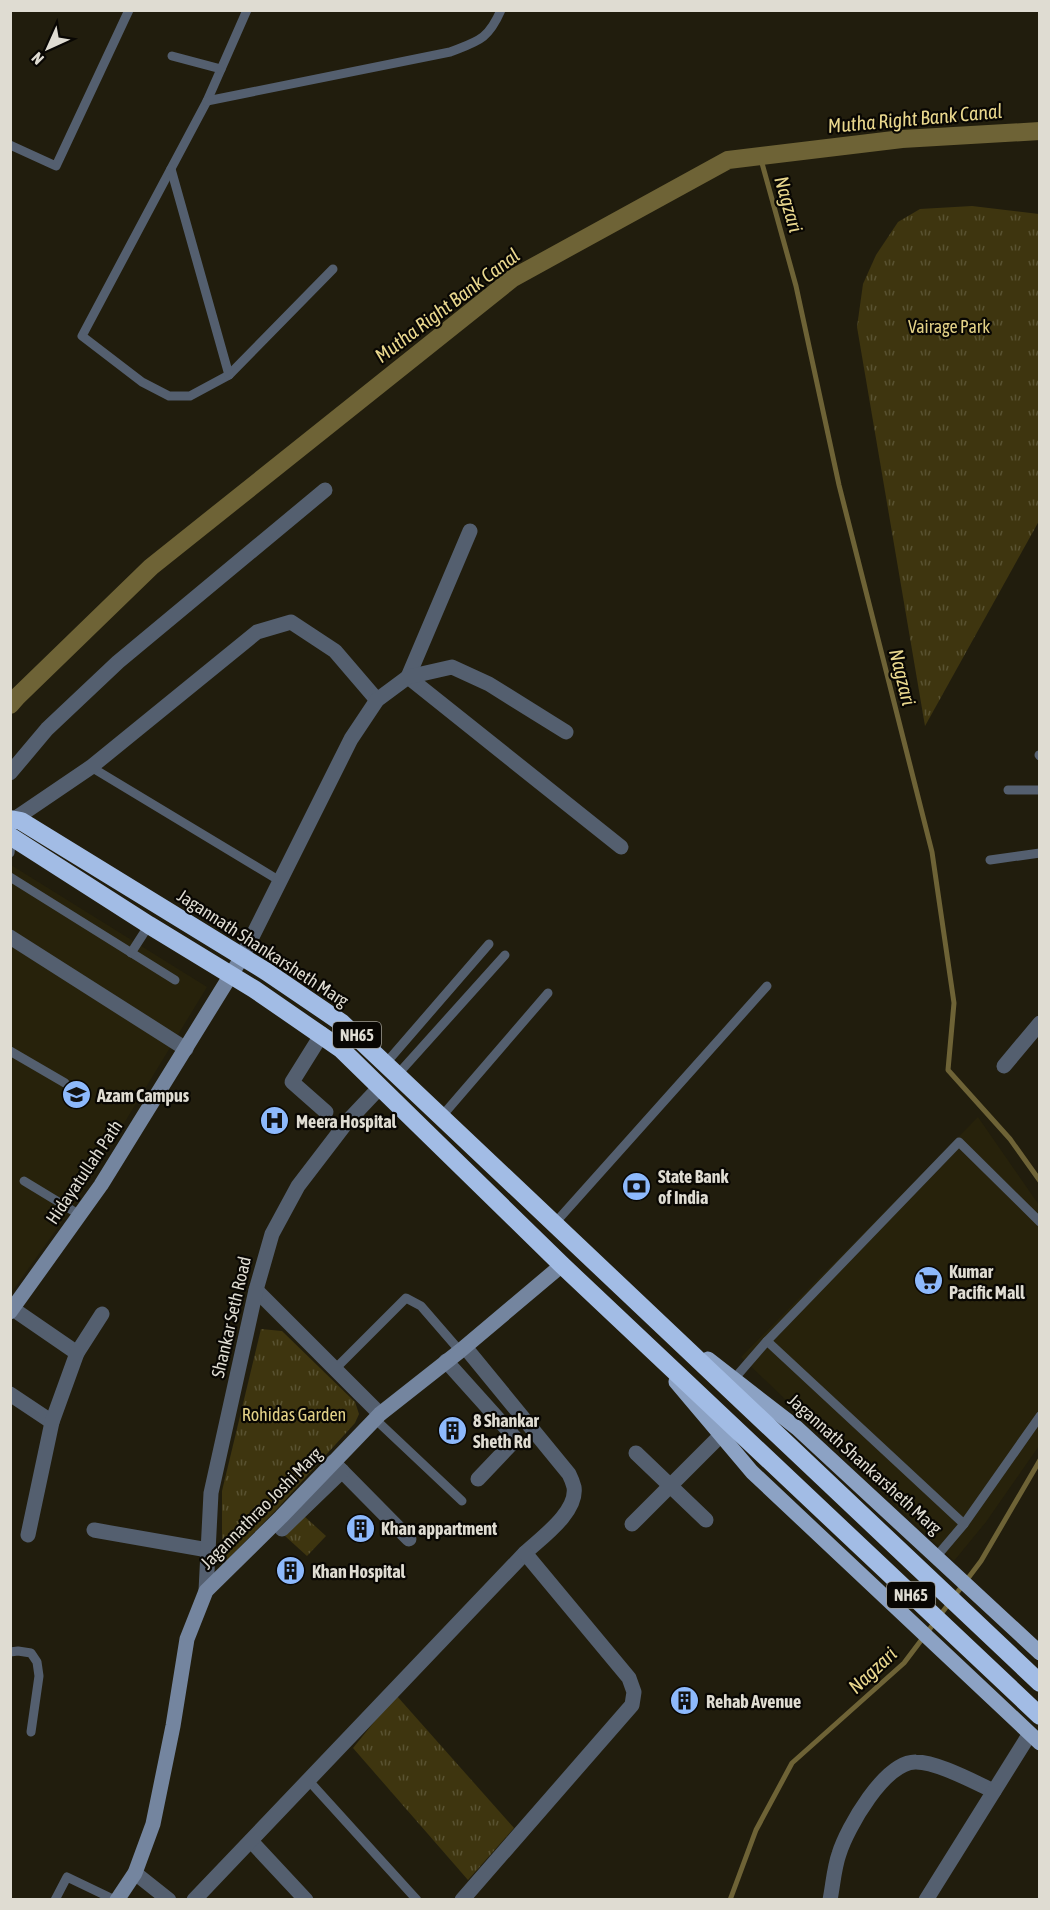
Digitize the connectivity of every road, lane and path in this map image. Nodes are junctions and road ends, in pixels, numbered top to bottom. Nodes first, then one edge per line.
1 (129, 10) edge
2 (247, 10) edge
3 (501, 10) edge
4 (172, 56) dead end
5 (221, 69) junction
6 (207, 100) junction
7 (10, 145) edge
8 (171, 169) junction
9 (333, 269) dead end
10 (229, 375) junction
11 (325, 489) dead end
12 (470, 531) dead end
13 (408, 677) junction
14 (377, 700) junction
15 (566, 732) dead end
16 (91, 767) junction
17 (10, 773) edge
18 (1008, 790) dead end
19 (1040, 790) edge
20 (11, 833) edge
21 (621, 847) dead end
22 (1040, 853) edge
23 (990, 860) dead end
24 (10, 877) edge
25 (280, 881) junction
26 (149, 925) junction
27 (10, 937) edge
28 (489, 944) dead end
29 (131, 953) junction
30 (505, 955) dead end
31 (242, 957) junction
32 (231, 975) junction
33 (176, 980) dead end
34 (766, 986) dead end
35 (548, 993) dead end
36 (342, 1023) junction
37 (1040, 1023) edge
38 (325, 1037) junction
39 (186, 1048) junction
40 (10, 1051) edge
41 (1004, 1066) dead end
42 (392, 1068) junction
43 (65, 1083) dead end
44 (380, 1087) junction
45 (326, 1112) dead end
46 (442, 1116) junction
47 (24, 1181) dead end
48 (80, 1215) junction
49 (1040, 1222) edge
50 (555, 1223) junction
51 (562, 1265) junction
52 (256, 1290) junction
53 (12, 1311) edge
54 (102, 1314) dead end
55 (653, 1317) junction
56 (636, 1335) junction
57 (766, 1341) junction
58 (463, 1349) junction
59 (77, 1353) junction
60 (446, 1361) junction
61 (335, 1369) junction
62 (734, 1379) junction
63 (10, 1394) edge
64 (377, 1416) junction
65 (1040, 1416) edge
66 (52, 1422) junction
67 (721, 1435) junction
68 (636, 1453) dead end
69 (338, 1466) junction
70 (478, 1479) dead end
71 (670, 1485) junction
72 (462, 1501) dead end
73 (706, 1520) dead end
74 (632, 1524) dead end
75 (964, 1524) junction
76 (282, 1529) dead end
77 (94, 1530) dead end
78 (28, 1535) dead end
79 (409, 1539) dead end
80 (208, 1550) junction
81 (525, 1553) junction
82 (936, 1557) junction
83 (206, 1591) junction
84 (10, 1652) edge
85 (1040, 1653) edge
86 (1040, 1683) edge
87 (1040, 1716) edge
88 (31, 1732) dead end
89 (1034, 1739) edge
90 (309, 1781) junction
91 (994, 1791) junction
92 (251, 1841) junction
93 (135, 1873) junction
94 (55, 1899) edge
95 (116, 1899) edge
96 (169, 1899) edge
97 (194, 1899) edge
98 (306, 1899) edge
99 (417, 1899) edge
100 (462, 1899) edge
101 (830, 1899) edge
102 (926, 1899) edge

1 - 7 lane
2 - 5 lane
3 - 6 lane
4 - 5 lane
5 - 6 lane
6 - 8 lane
8 - 10 lane
8 - 10 lane
9 - 10 lane
11 - 17 street
12 - 13 street
13 - 14 street
13 - 15 street
13 - 21 street
14 - 16 street
14 - 25 street
16 - 20 street
16 - 25 lane
18 - 19 lane
20 - 26 highway, NH65
20 - 31 highway, Jagannath Shankarsheth Marg / NH65
22 - 23 lane
24 - 29 lane
25 - 31 street
26 - 29 lane
26 - 32 highway, NH65
27 - 39 street
28 - 42 lane
29 - 33 lane
30 - 42 lane
31 - 32 street, Hidayatullah Path
31 - 36 highway, Jagannath Shankarsheth Marg / NH65
32 - 38 highway, NH65
32 - 39 street, Hidayatullah Path
34 - 50 lane
35 - 46 lane
36 - 38 highway
36 - 42 highway, Jagannath Shankarsheth Marg / NH65
37 - 41 street
38 - 44 highway, NH65
38 - 45 street
39 - 48 street, Hidayatullah Path
40 - 43 lane
42 - 46 highway, Jagannath Shankarsheth Marg / NH65
44 - 51 highway, NH65
44 - 52 street, Shankar Seth Road
46 - 50 highway, Jagannath Shankarsheth Marg / NH65
47 - 48 lane
48 - 53 street, Hidayatullah Path
49 - 57 lane
50 - 55 highway, Jagannath Shankarsheth Marg / NH65
51 - 56 highway, NH65
51 - 58 street, Jagannathrao Joshi Marg
52 - 61 street
52 - 80 street, Shankar Seth Road
53 - 59 street
54 - 59 street
55 - 62 main road, Jagannath Shankarsheth Marg
55 - 86 highway, Jagannath Shankarsheth Marg / NH65
56 - 67 main road
56 - 87 highway, NH65
57 - 62 lane
57 - 75 lane
58 - 60 street, Jagannathrao Joshi Marg
58 - 61 lane
58 - 81 street
59 - 66 street
60 - 64 street, Jagannathrao Joshi Marg
60 - 70 street
61 - 64 street
62 - 82 main road, Jagannath Shankarsheth Marg
63 - 66 street
64 - 69 street, Jagannathrao Joshi Marg
64 - 72 lane
65 - 75 lane
66 - 78 street
67 - 71 street
67 - 89 main road
68 - 71 street
69 - 76 street
69 - 79 street
69 - 83 street, Jagannathrao Joshi Marg
71 - 73 street
71 - 74 street
75 - 82 lane
77 - 80 street
80 - 83 street, Shankar Seth Road
81 - 90 street
81 - 100 street
82 - 85 main road, Jagannath Shankarsheth Marg
83 - 93 street, Jagannathrao Joshi Marg
84 - 88 lane
89 - 91 street
90 - 92 street
90 - 99 lane
91 - 101 street
91 - 102 street
92 - 97 street
92 - 98 street
93 - 95 street, Jagannathrao Joshi Marg
93 - 96 street
94 - 95 lane

